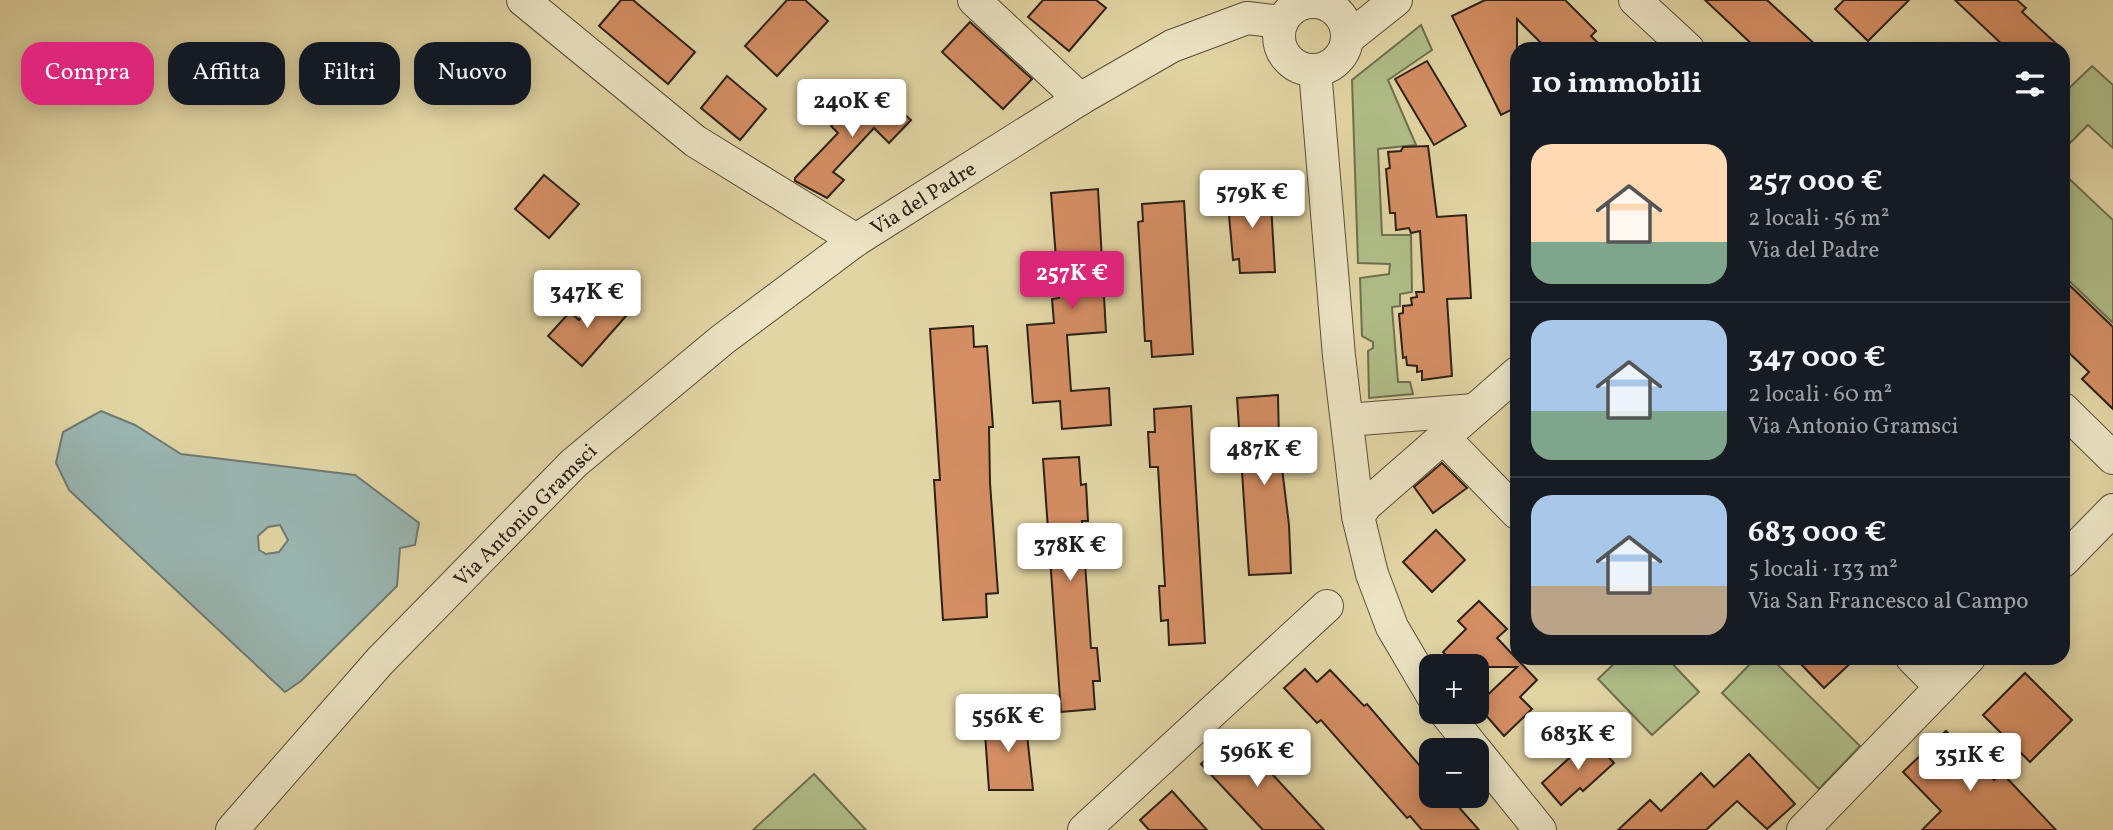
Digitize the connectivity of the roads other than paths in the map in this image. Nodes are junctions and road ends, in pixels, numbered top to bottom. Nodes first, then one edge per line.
1 (523, 0) edge
2 (974, 0) edge
3 (1635, 0) edge
4 (1388, 5) edge
5 (1296, 6) edge
6 (1345, 29) junction
7 (1680, 42) edge
8 (1315, 70) junction
9 (1080, 99) junction
10 (856, 240) junction
11 (1510, 379) edge
12 (1474, 410) junction
13 (2070, 416) edge
14 (1347, 420) junction
15 (1443, 438) junction
16 (2113, 458) edge
17 (1510, 506) edge
18 (2113, 510) edge
19 (1358, 516) junction
20 (2070, 554) edge
21 (1327, 606) dead end
22 (1919, 665) edge
23 (1962, 665) edge
24 (1419, 673) edge
25 (1941, 687) junction
26 (1454, 724) edge
27 (1465, 738) edge
28 (1489, 768) edge
29 (1096, 826) edge
30 (232, 830) edge
31 (1540, 830) edge
32 (1803, 830) edge

1 - 10 street, Via del Padre
2 - 9 street
3 - 7 street
4 - 6 street
5 - 6 street
5 - 8 street
5 - 9 street, Via del Padre
6 - 8 street
8 - 14 street
9 - 10 street, Via del Padre
10 - 30 street, Via Antonio Gramsci
11 - 12 street
12 - 14 street
12 - 15 street
13 - 16 street
14 - 19 street
15 - 17 street
15 - 19 street
18 - 20 street
19 - 24 street
21 - 29 street
22 - 25 street
23 - 25 street
25 - 32 street
26 - 27 street
28 - 31 street

